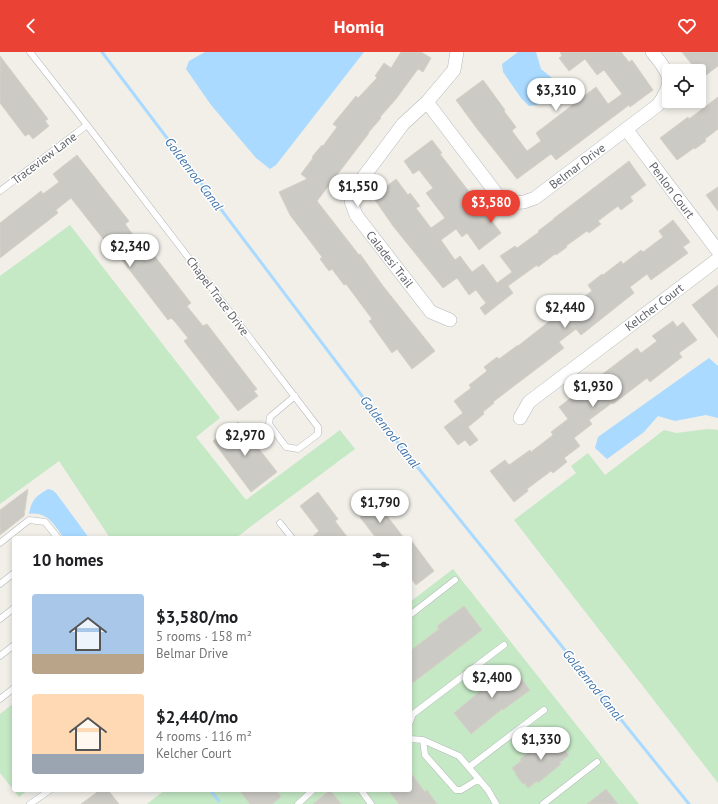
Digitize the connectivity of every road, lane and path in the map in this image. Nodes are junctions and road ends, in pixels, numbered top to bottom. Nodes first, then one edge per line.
1 (30, 52) edge
2 (457, 52) edge
3 (652, 52) edge
4 (426, 102) junction
5 (87, 125) junction
6 (626, 129) junction
7 (0, 190) edge
8 (718, 251) edge
9 (718, 259) edge
10 (450, 320) dead end
11 (295, 396) junction
12 (520, 418) dead end
13 (280, 523) dead end
14 (56, 536) edge
15 (290, 536) edge
16 (0, 543) edge
17 (12, 575) edge
18 (455, 580) dead end
19 (0, 584) edge
20 (12, 610) edge
21 (412, 613) edge
22 (0, 619) edge
23 (504, 645) dead end
24 (12, 647) edge
25 (0, 656) edge
26 (12, 690) edge
27 (0, 699) edge
28 (544, 710) dead end
29 (412, 717) edge
30 (412, 739) edge
31 (423, 740) junction
32 (597, 762) dead end
33 (469, 767) junction
34 (479, 779) junction
35 (47, 792) edge
36 (311, 792) edge
37 (363, 792) edge
38 (30, 804) edge
39 (298, 804) edge
40 (372, 804) edge
41 (496, 804) edge
42 (543, 804) edge

1 - 5 lane, Chapel Trace Drive
2 - 4 street, Caladesi Trail
3 - 6 street, Belmar Drive
4 - 6 street, Belmar Drive
4 - 10 street, Caladesi Trail
5 - 7 lane, Traceview Lane
5 - 11 lane, Chapel Trace Drive
6 - 8 street, Penlon Court
9 - 12 street, Kelcher Court
11 - 11 lane, Chapel Trace Drive
13 - 15 lane
14 - 16 lane
17 - 19 lane
18 - 21 lane
20 - 22 lane
23 - 29 lane
24 - 25 lane
26 - 27 lane
28 - 33 lane
30 - 31 lane
31 - 33 lane
31 - 34 lane
32 - 42 lane
33 - 34 lane
34 - 41 lane
35 - 38 lane
36 - 39 lane
37 - 40 lane

